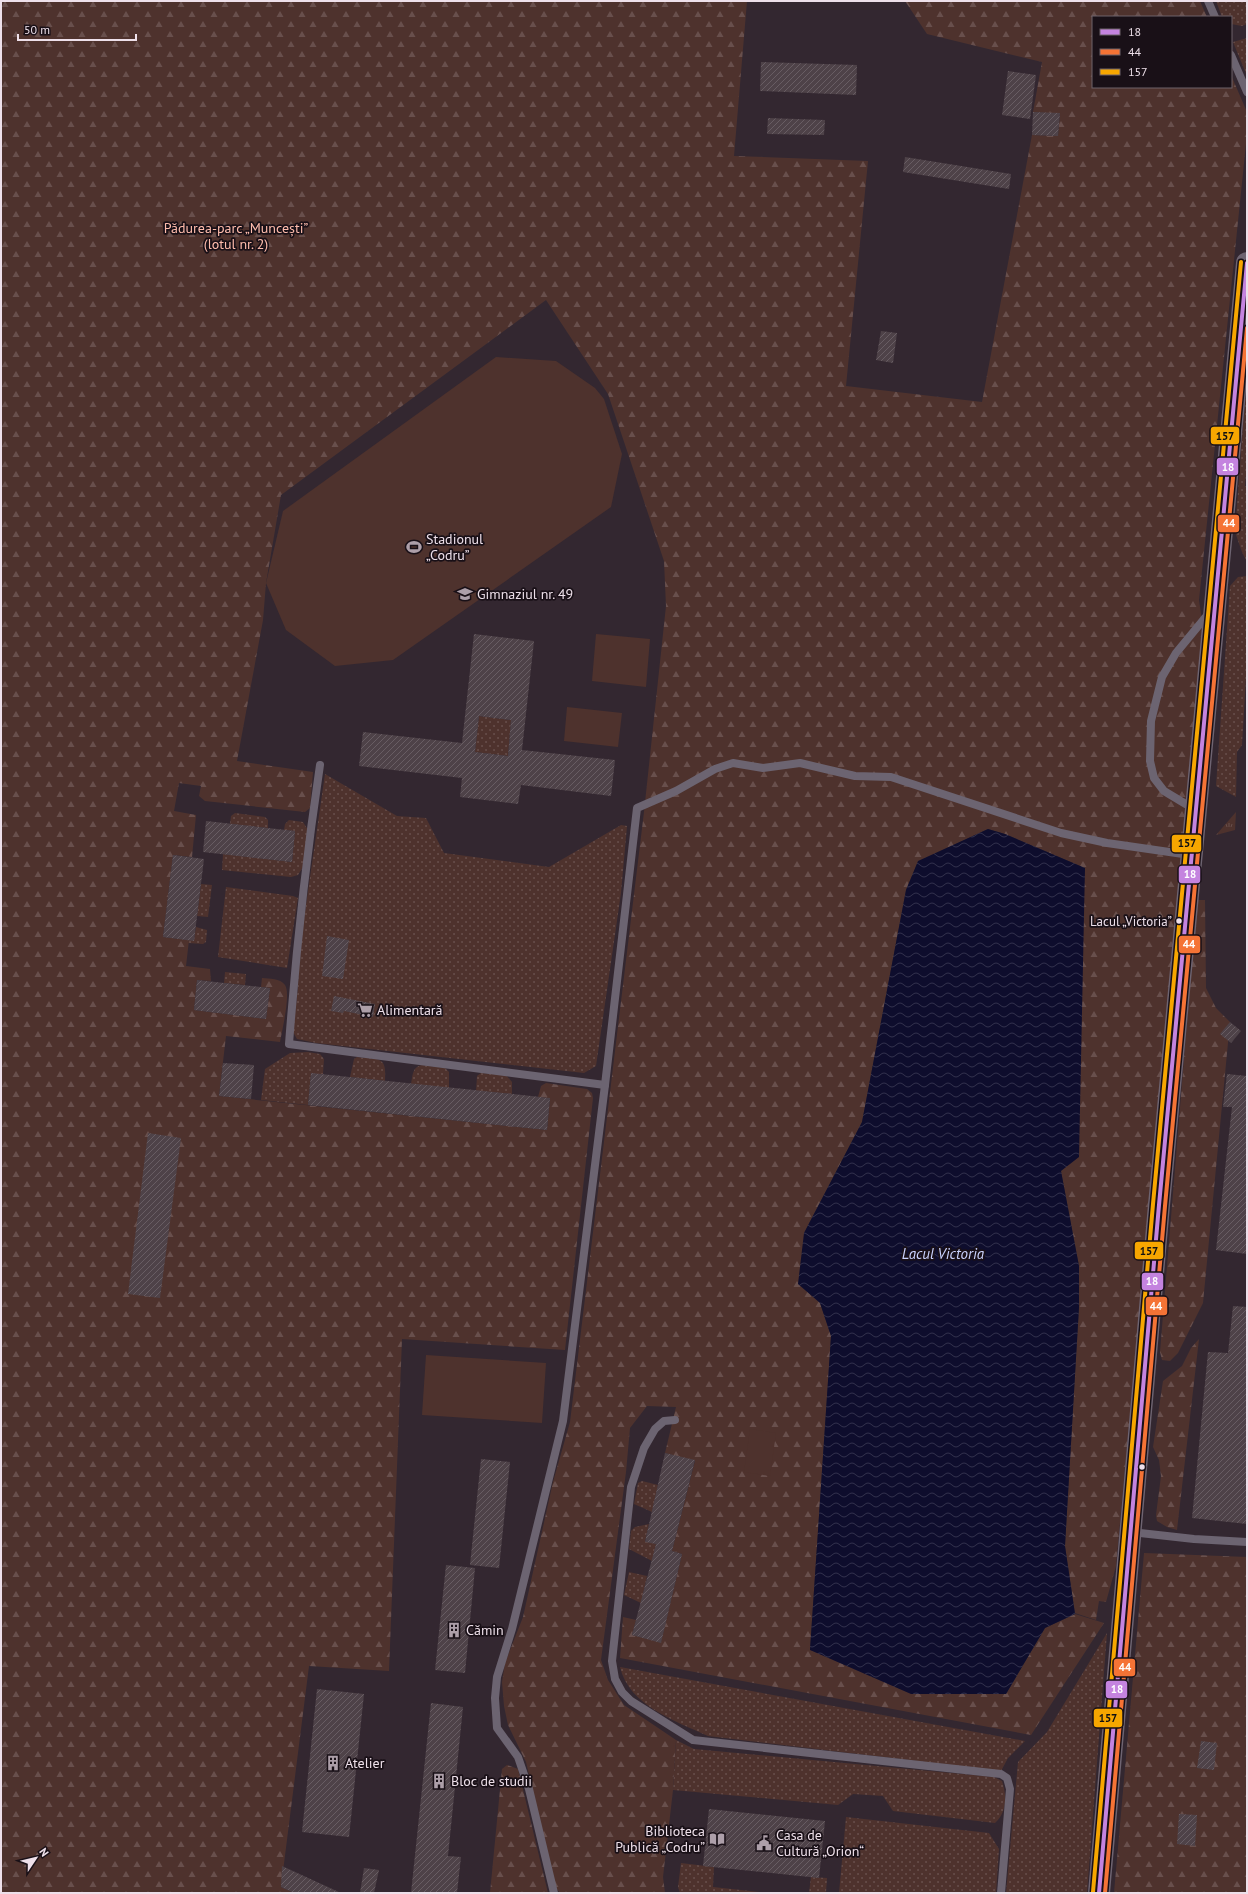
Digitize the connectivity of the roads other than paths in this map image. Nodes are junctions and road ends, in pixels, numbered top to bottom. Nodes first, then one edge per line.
1 (1208, 1) edge
2 (1215, 16) edge
3 (1232, 57) edge
4 (1247, 92) edge
5 (1247, 263) edge
6 (1215, 606) junction
7 (320, 765) dead end
8 (1196, 810) junction
9 (1192, 856) junction
10 (605, 1086) junction
11 (675, 1420) dead end
12 (1130, 1532) junction
13 (1247, 1542) edge
14 (554, 1893) edge
15 (1001, 1893) edge
16 (1099, 1893) edge

1 - 2 lane
3 - 4 lane
5 - 6 main road
6 - 8 main road
6 - 8 lane
7 - 10 lane
8 - 9 main road
9 - 10 lane
9 - 12 main road
10 - 14 lane
11 - 15 lane
12 - 13 lane
12 - 16 main road

